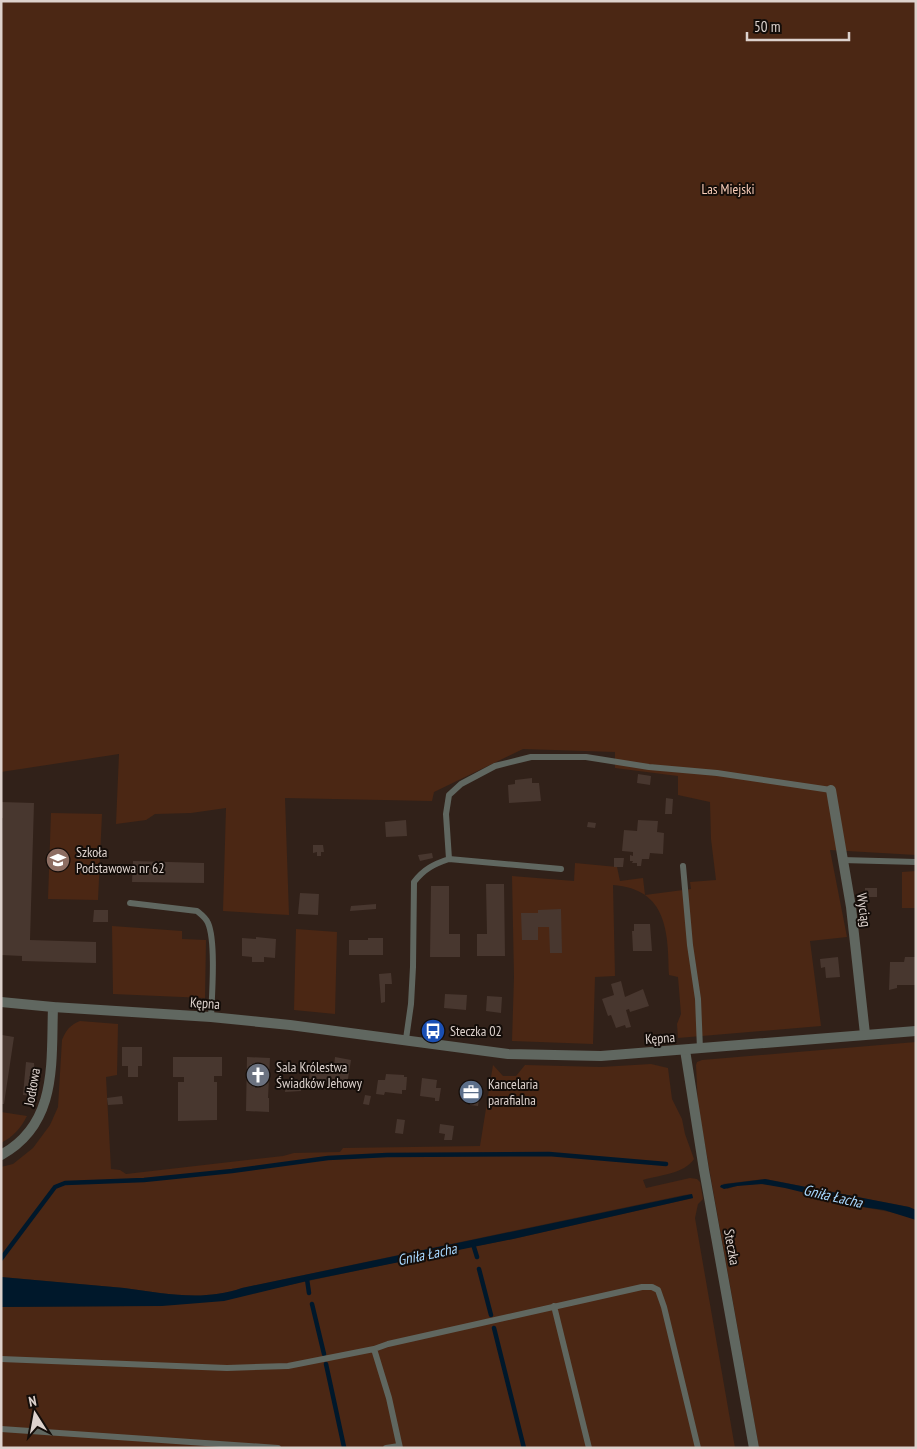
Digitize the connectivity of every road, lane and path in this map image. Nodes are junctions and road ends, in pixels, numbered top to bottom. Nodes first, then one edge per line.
1 (831, 790) joint
2 (449, 859) junction
3 (842, 860) junction
4 (916, 862) edge
5 (683, 866) dead end
6 (561, 869) dead end
7 (130, 903) dead end
8 (1, 1002) edge
9 (53, 1007) junction
10 (211, 1017) junction
11 (916, 1031) edge
12 (865, 1034) junction
13 (406, 1040) junction
14 (700, 1049) junction
15 (685, 1050) junction
16 (1, 1155) edge
17 (554, 1306) junction
18 (374, 1349) junction
19 (1, 1359) edge
20 (1, 1429) edge
21 (399, 1447) edge
22 (278, 1448) edge
23 (386, 1448) edge
24 (589, 1448) edge
25 (698, 1448) edge
26 (754, 1448) edge

1 - 2 lane
1 - 3 street, Wyciąg
2 - 6 lane
2 - 13 lane
3 - 4 lane
3 - 12 street, Wyciąg
5 - 14 lane
7 - 10 lane
8 - 9 street, Kępna
9 - 10 street, Kępna
9 - 16 street, Jodłowa
10 - 13 street, Kępna
11 - 12 street, Kępna
12 - 14 street, Kępna
13 - 15 street, Kępna
14 - 15 street, Kępna
15 - 26 street, Steczka
17 - 18 lane
17 - 24 lane
17 - 25 lane
18 - 19 lane
18 - 21 lane
20 - 22 lane
21 - 23 lane

